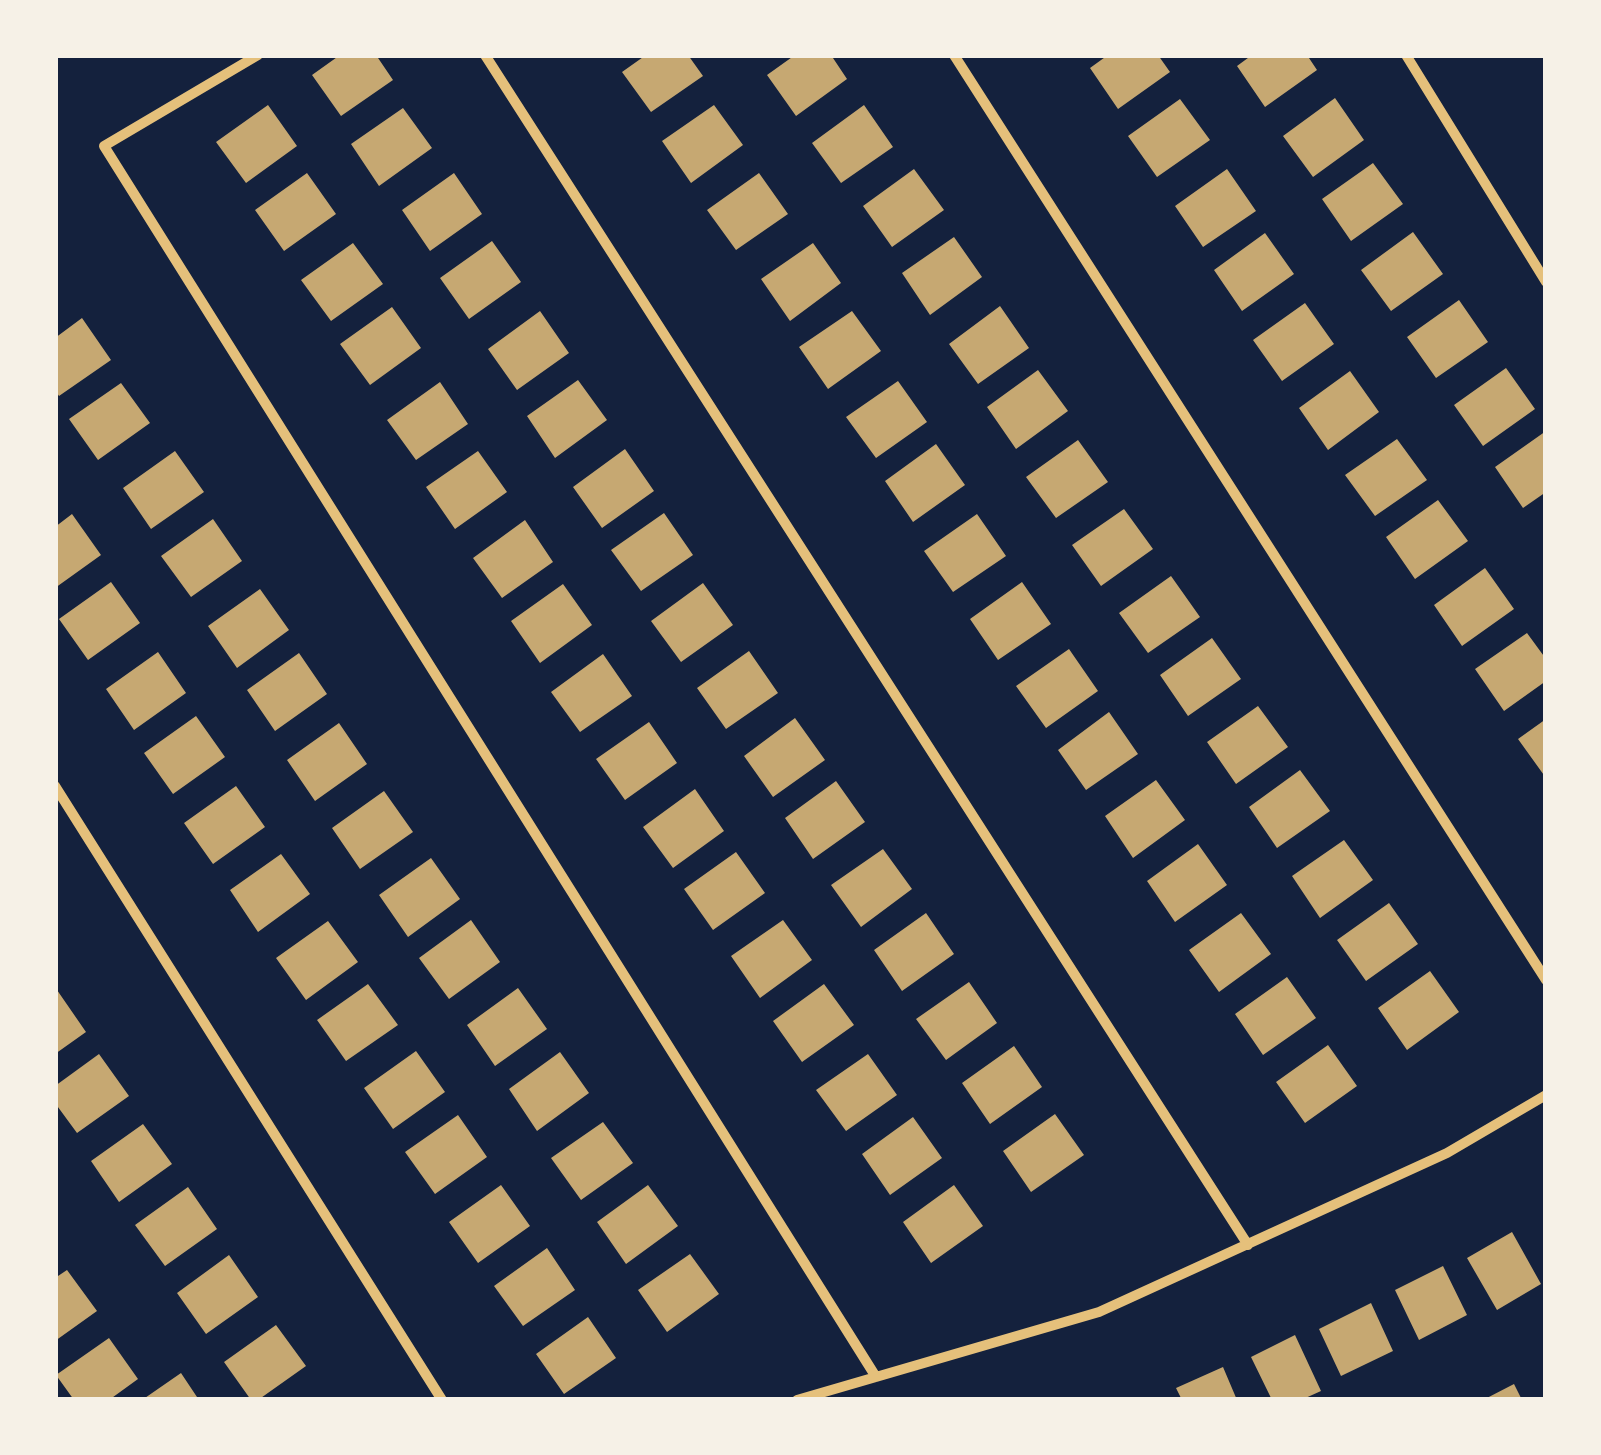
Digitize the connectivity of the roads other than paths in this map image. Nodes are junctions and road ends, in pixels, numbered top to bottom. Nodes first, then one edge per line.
1 (258, 55) edge
2 (484, 55) edge
3 (954, 55) edge
4 (1406, 55) edge
5 (1546, 282) edge
6 (55, 786) edge
7 (1546, 980) edge
8 (1546, 1094) edge
9 (1248, 1245) junction
10 (876, 1377) junction
11 (442, 1400) edge
12 (797, 1400) edge

1 - 10 street
2 - 9 street
3 - 7 street
4 - 5 street
6 - 11 street
8 - 9 street
9 - 10 street
10 - 12 street

